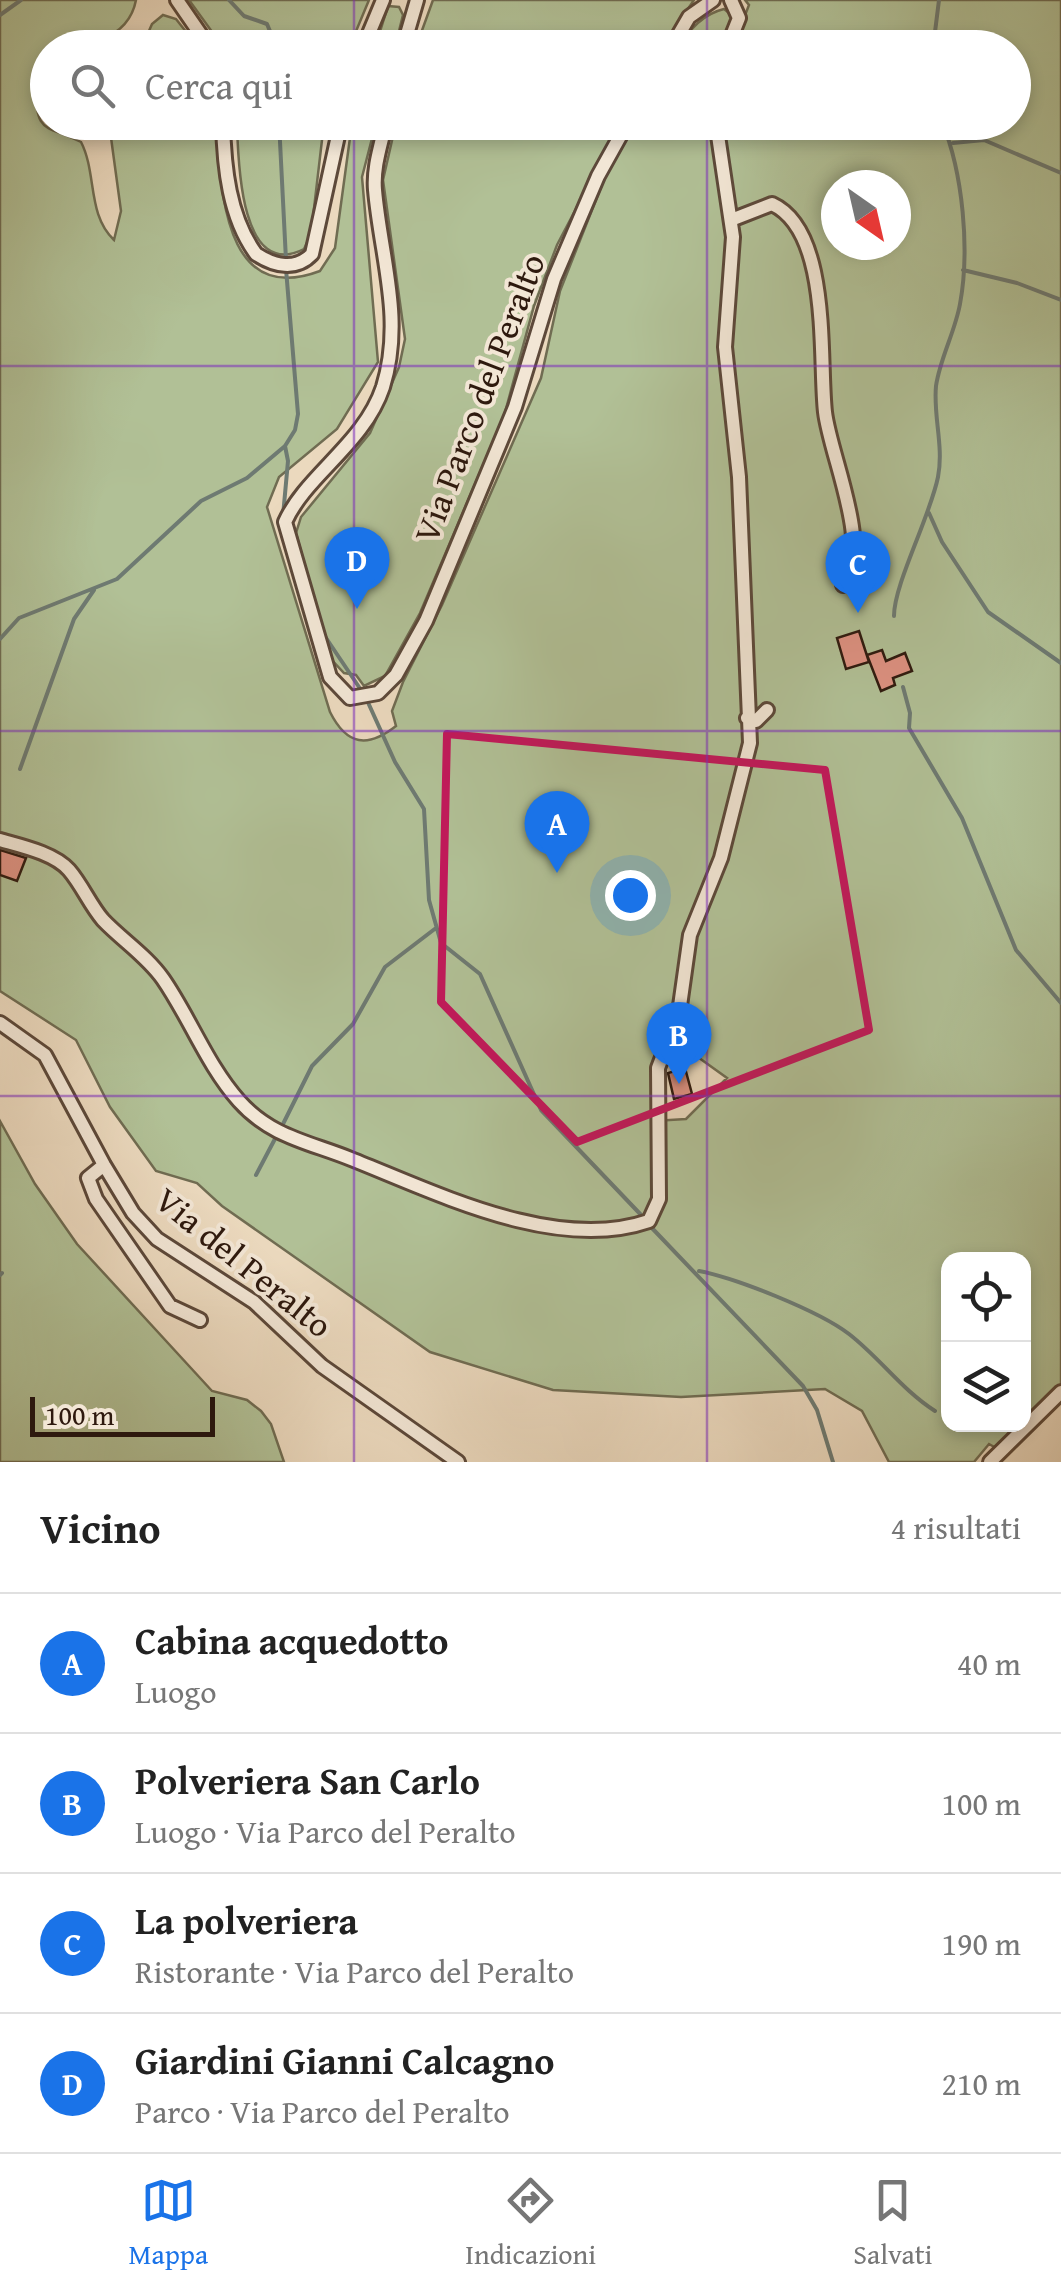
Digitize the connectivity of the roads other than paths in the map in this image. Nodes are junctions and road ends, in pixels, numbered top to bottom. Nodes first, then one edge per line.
1 (178, 0) edge
2 (382, 0) edge
3 (417, 0) edge
4 (713, 0) edge
5 (731, 0) edge
6 (198, 30) edge
7 (370, 30) edge
8 (408, 30) edge
9 (681, 30) edge
10 (734, 30) edge
11 (225, 140) edge
12 (337, 140) edge
13 (383, 140) edge
14 (618, 140) edge
15 (719, 140) edge
16 (732, 220) junction
17 (843, 585) dead end
18 (767, 710) dead end
19 (747, 718) junction
20 (0, 840) edge
21 (0, 1023) edge
22 (104, 1164) junction
23 (200, 1320) dead end
24 (1061, 1392) edge
25 (458, 1462) edge
26 (990, 1462) edge

1 - 6 street
2 - 7 street
3 - 8 street
4 - 9 street
5 - 10 street
11 - 12 street
13 - 14 street, Via Parco del Peralto
15 - 16 street
16 - 17 street
16 - 19 street
18 - 19 street
19 - 20 street
21 - 22 street, Via del Peralto
22 - 23 street
22 - 25 street, Via del Peralto
24 - 26 street

